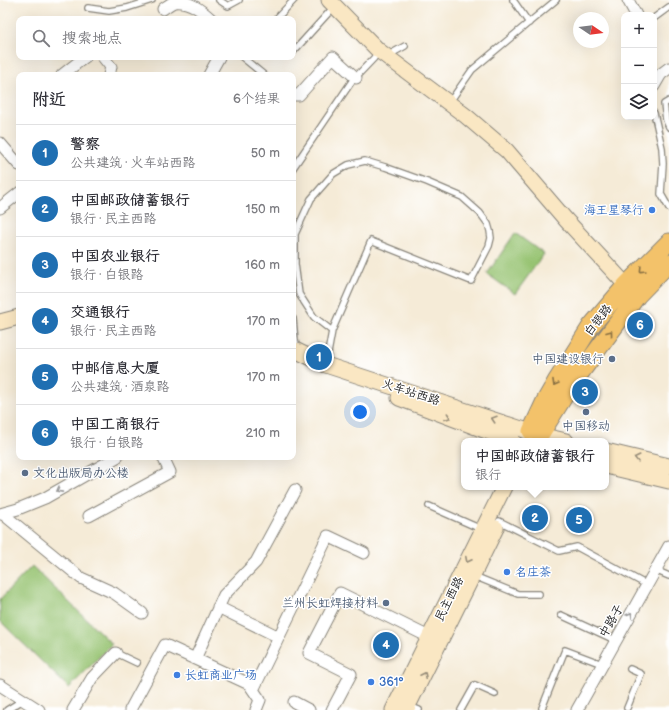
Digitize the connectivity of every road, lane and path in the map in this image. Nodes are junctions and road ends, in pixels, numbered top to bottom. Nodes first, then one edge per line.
1 (152, 0) edge
2 (219, 0) edge
3 (239, 0) edge
4 (294, 0) edge
5 (513, 0) edge
6 (556, 0) edge
7 (628, 0) edge
8 (331, 4) edge
9 (669, 7) edge
10 (88, 8) dead end
11 (163, 9) dead end
12 (634, 12) edge
13 (208, 16) edge
14 (279, 16) edge
15 (657, 16) edge
16 (529, 22) junction
17 (404, 46) dead end
18 (296, 48) edge
19 (383, 53) junction
20 (81, 60) edge
21 (105, 60) edge
22 (217, 60) edge
23 (246, 60) edge
24 (669, 68) edge
25 (66, 72) edge
26 (110, 72) edge
27 (211, 72) edge
28 (260, 72) edge
29 (356, 78) junction
30 (655, 84) edge
31 (296, 96) edge
32 (669, 100) edge
33 (449, 104) junction
34 (656, 120) edge
35 (669, 127) edge
36 (0, 143) edge
37 (16, 162) edge
38 (296, 164) edge
39 (16, 195) edge
40 (0, 208) edge
41 (669, 208) edge
42 (296, 232) edge
43 (669, 242) edge
44 (665, 269) edge
45 (296, 272) edge
46 (626, 286) junction
47 (16, 318) edge
48 (0, 322) edge
49 (16, 327) edge
50 (332, 331) junction
51 (0, 332) edge
52 (296, 353) edge
53 (296, 353) edge
54 (326, 365) junction
55 (534, 437) edge
56 (506, 438) edge
57 (609, 452) edge
58 (112, 460) edge
59 (164, 460) edge
60 (669, 466) edge
61 (609, 467) edge
62 (669, 481) edge
63 (295, 490) dead end
64 (503, 490) edge
65 (514, 490) edge
66 (429, 506) dead end
67 (2, 514) edge
68 (89, 516) dead end
69 (499, 521) junction
70 (483, 530) junction
71 (669, 546) edge
72 (364, 553) dead end
73 (655, 570) junction
74 (473, 576) junction
75 (669, 576) edge
76 (647, 585) junction
77 (539, 594) dead end
78 (218, 607) junction
79 (142, 613) dead end
80 (561, 615) dead end
81 (279, 636) junction
82 (429, 638) junction
83 (615, 640) junction
84 (116, 653) joint
85 (195, 659) junction
86 (606, 660) junction
87 (137, 663) dead end
88 (630, 669) dead end
89 (0, 685) edge
90 (253, 690) junction
91 (495, 694) dead end
92 (24, 700) junction
93 (294, 702) dead end
94 (411, 708) edge
95 (542, 708) dead end
96 (627, 708) dead end
97 (259, 709) edge
98 (7, 710) edge
99 (39, 710) edge
100 (73, 710) edge
101 (130, 710) edge
102 (309, 710) edge
103 (332, 710) edge
104 (393, 710) edge
105 (462, 710) edge
106 (577, 710) edge

1 - 10 lane
2 - 3 lane
4 - 14 lane
5 - 16 lane
6 - 16 lane
7 - 12 street
8 - 18 lane
8 - 19 main road
9 - 15 lane
11 - 13 street
16 - 33 lane
17 - 19 lane
19 - 29 lane
19 - 33 main road
20 - 25 street
21 - 26 street
22 - 27 street
23 - 28 lane
24 - 30 street
29 - 31 street
29 - 38 lane
32 - 35 lane
33 - 46 main road
34 - 41 lane
36 - 37 street
39 - 40 street
42 - 50 lane
43 -> 46 main road, 白银路
55 -> 44 main road, 白银路
45 - 50 lane
46 -> 55 main road, 白银路
47 - 48 main road
49 - 51 main road
50 - 54 lane
52 - 54 main road, 火车站西路
53 -> 56 main road, 火车站西路
55 -> 54 main road, 火车站西路
60 -> 57 main road
58 -> 67 street
59 - 68 street
61 - 62 main road
63 - 78 street
64 - 70 main road, 民主西路
65 - 69 main road, 民主西路
66 - 70 lane
67 - 79 street
69 - 74 main road, 民主西路
69 - 76 lane
70 -> 82 main road, 民主西路
71 - 73 street, 中路子
72 - 81 street
73 - 75 lane
73 - 76 street, 中路子
74 - 77 lane
94 -> 74 main road, 民主西路
83 -> 76 street, 中路子
78 - 81 street
78 - 85 street
80 - 83 lane
81 - 90 street
82 - 103 street
82 - 104 main road, 民主西路
83 - 86 street, 中路子
84 - 87 lane
84 - 100 street
85 - 90 street
85 - 101 street
86 - 95 lane
86 - 106 street, 中路子
88 - 96 lane
89 - 92 street
90 - 97 street
91 - 105 lane
92 - 98 lane
92 - 99 street
93 - 102 street

